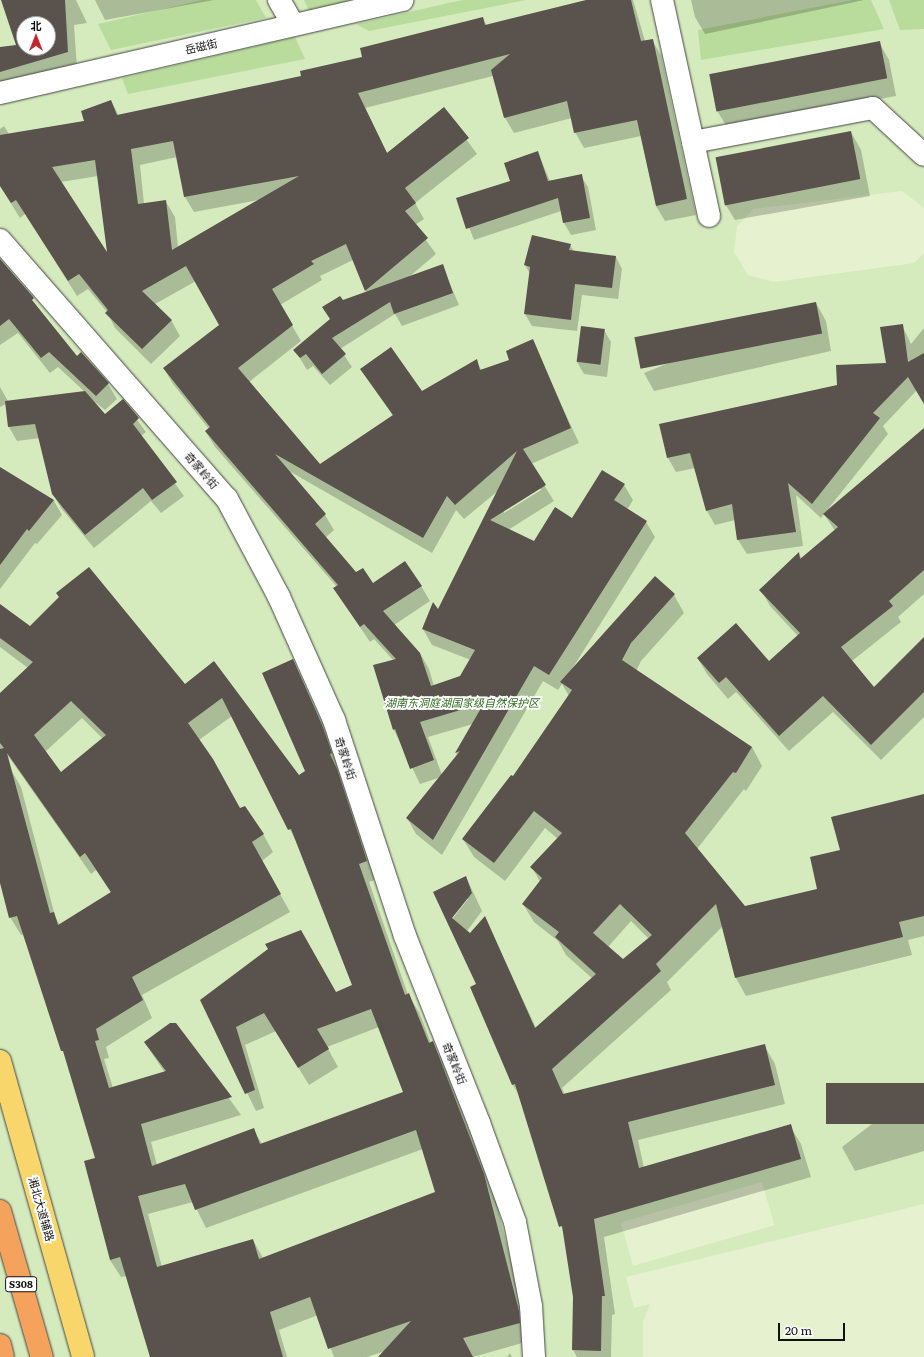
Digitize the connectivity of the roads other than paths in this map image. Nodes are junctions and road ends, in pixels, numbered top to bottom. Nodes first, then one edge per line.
1 (279, 0) edge
2 (402, 0) edge
3 (662, 0) edge
4 (293, 24) junction
5 (0, 93) edge
6 (693, 142) junction
7 (924, 155) edge
8 (709, 216) dead end
9 (0, 240) edge
10 (0, 1061) edge
11 (0, 1211) edge
12 (0, 1345) edge
13 (3, 1357) edge
14 (42, 1357) edge
15 (83, 1357) edge
16 (534, 1357) edge

1 - 4 street
2 - 4 street, 岳磁街
3 - 6 street
4 - 5 street, 岳磁街
6 - 7 street
6 - 8 street
9 - 16 street, 奇家岭街
10 - 15 main road, 湘北大道辅路
11 - 14 highway, S308
12 - 13 highway

